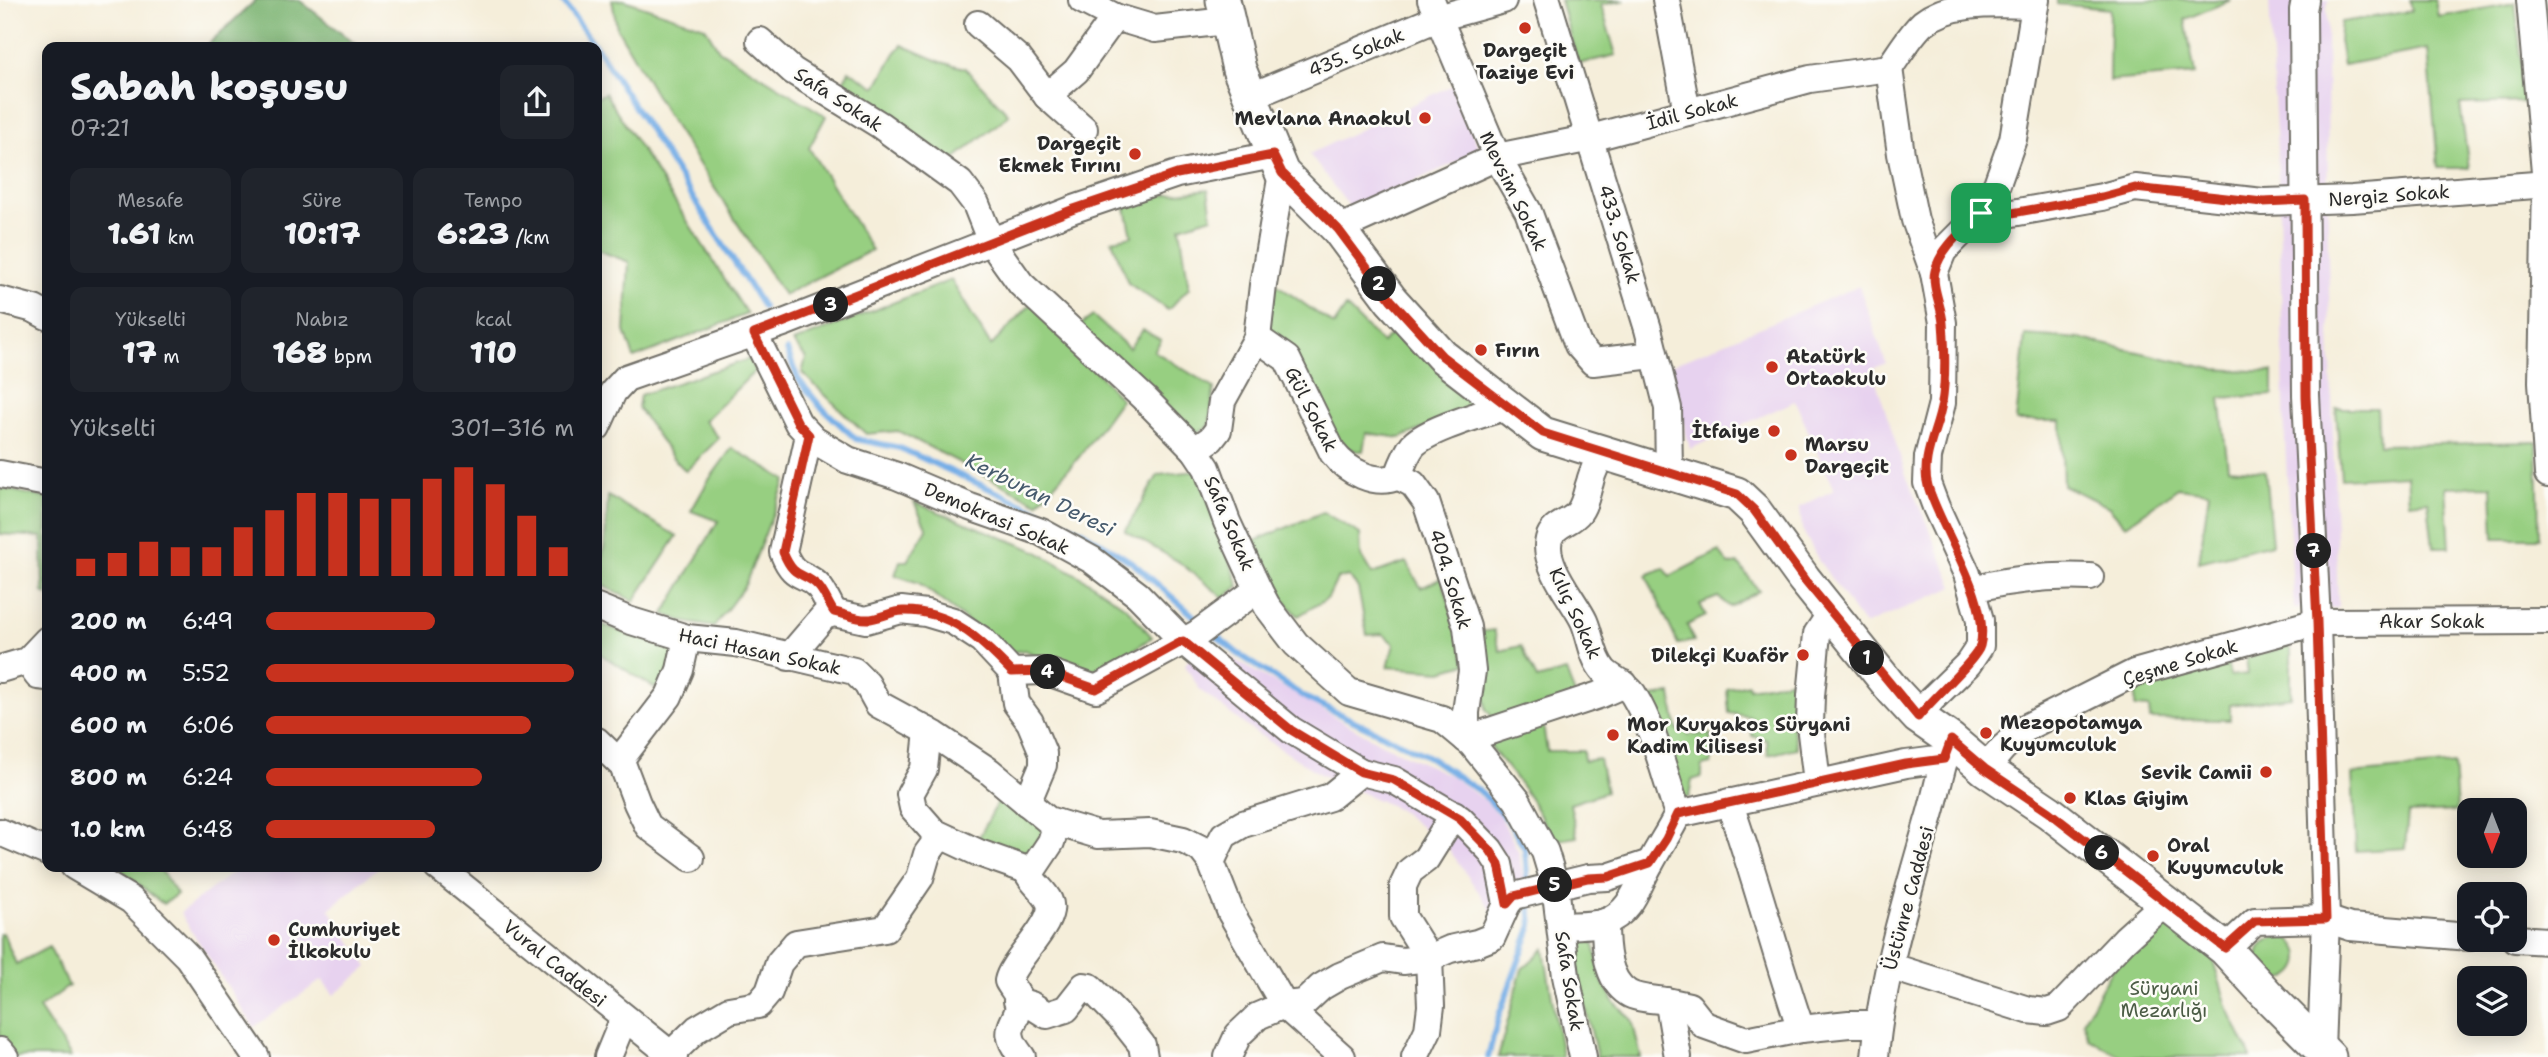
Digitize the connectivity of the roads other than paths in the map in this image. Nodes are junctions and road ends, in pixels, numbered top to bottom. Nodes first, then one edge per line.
1 (1082, 0) edge
2 (1503, 0) edge
3 (1547, 0) edge
4 (1666, 0) edge
5 (2530, 0) edge
6 (1947, 3) edge
7 (2035, 3) edge
8 (2301, 3) edge
9 (1434, 9) edge
10 (1225, 10) edge
11 (1115, 17) junction
12 (978, 24) dead end
13 (760, 41) dead end
14 (1889, 68) junction
15 (1047, 96) junction
16 (1252, 96) junction
17 (1687, 112) junction
18 (1084, 129) dead end
19 (1591, 138) junction
20 (1497, 157) junction
21 (1278, 164) junction
22 (2547, 184) edge
23 (2305, 200) junction
24 (1981, 213) junction
25 (1338, 229) junction
26 (991, 242) junction
27 (1934, 273) junction
28 (0, 300) edge
29 (42, 313) edge
30 (754, 334) junction
31 (1257, 338) junction
32 (1653, 355) junction
33 (2545, 381) edge
34 (605, 387) edge
35 (1507, 406) junction
36 (809, 435) junction
37 (1195, 450) junction
38 (1602, 452) junction
39 (1669, 472) junction
40 (0, 474) edge
41 (2548, 474) edge
42 (1398, 476) junction
43 (42, 481) edge
44 (2090, 576) dead end
45 (1258, 589) junction
46 (1972, 589) junction
47 (602, 609) edge
48 (834, 612) junction
49 (1831, 613) junction
50 (2548, 621) edge
51 (2317, 622) junction
52 (1190, 637) junction
53 (687, 638) junction
54 (789, 657) junction
55 (0, 669) edge
56 (37, 669) edge
57 (1012, 672) junction
58 (1624, 684) junction
59 (1918, 717) junction
60 (928, 732) junction
61 (1465, 739) junction
62 (602, 746) edge
63 (1947, 750) junction
64 (619, 761) junction
65 (1985, 769) junction
66 (1361, 772) junction
67 (1817, 782) junction
68 (1729, 802) junction
69 (1027, 803) junction
70 (1454, 814) junction
71 (1678, 814) junction
72 (1057, 823) junction
73 (0, 832) edge
74 (934, 832) junction
75 (42, 850) edge
76 (691, 858) dead end
77 (1211, 862) junction
78 (1650, 863) junction
79 (1030, 871) junction
80 (84, 872) edge
81 (444, 872) edge
82 (1547, 887) junction
83 (1511, 900) junction
84 (2166, 902) junction
85 (2326, 919) junction
86 (1605, 922) junction
87 (1561, 926) junction
88 (2457, 936) edge
89 (2527, 940) edge
90 (2548, 942) edge
91 (2225, 948) junction
92 (1429, 958) junction
93 (1889, 966) junction
94 (1017, 1001) junction
95 (1666, 1001) junction
96 (1284, 1005) junction
97 (624, 1018) junction
98 (1878, 1024) junction
99 (1801, 1029) junction
100 (0, 1051) edge
101 (2325, 1053) edge
102 (673, 1056) edge
103 (5, 1057) edge
104 (256, 1057) edge
105 (608, 1057) edge
106 (1022, 1057) edge
107 (1144, 1057) edge
108 (1228, 1057) edge
109 (1342, 1057) edge
110 (1415, 1057) edge
111 (1583, 1057) edge
112 (1678, 1057) edge
113 (1875, 1057) edge

1 - 11 street
2 - 9 street, 435. Sokak
3 - 19 street, 433. Sokak
4 - 17 street
5 - 22 street
6 - 7 street
6 - 14 street
7 - 24 street
8 - 23 street
9 - 16 street, 435. Sokak
9 - 20 street, Mevsim Sokak
10 - 11 street
10 - 16 main road
11 - 15 street
12 - 15 street
13 - 26 street, Safa Sokak
14 - 17 street, İdil Sokak
14 - 27 street
15 - 18 street
16 - 21 main road
17 - 19 street, İdil Sokak
19 - 20 street, İdil Sokak
19 - 32 street, 433. Sokak
20 - 25 street, İdil Sokak
20 - 32 street, Mevsim Sokak
21 - 25 main road
21 - 26 street
21 - 31 street
22 - 23 street, Nergiz Sokak
22 - 33 street
23 - 24 street, Nergiz Sokak
23 - 51 street
24 - 27 street
25 - 35 main road
26 - 30 street
26 - 37 street, Safa Sokak
27 - 46 street
28 - 29 street
30 - 34 street
30 - 36 street, Demokrasi Sokak
31 - 37 street
31 - 42 street, Gül Sokak
32 - 39 street, 433. Sokak
33 - 41 street
35 - 38 main road
35 - 42 street
36 - 48 street
36 - 52 street, Demokrasi Sokak
37 - 45 street, Safa Sokak
38 - 39 main road
38 - 58 street, Kılıç Sokak
39 - 49 main road
40 - 43 street
42 - 61 street, 404. Sokak
44 - 46 street
45 - 52 street
45 - 61 street, Safa Sokak
46 - 59 street
47 - 53 street, Haci Hasan Sokak
48 - 54 street
48 - 57 street
49 - 59 main road
49 - 67 street
50 - 51 street, Akar Sokak
51 - 65 street, Çeşme Sokak
51 - 85 street
52 - 57 street
52 - 66 street, Demokrasi Sokak
53 - 54 street, Haci Hasan Sokak
53 - 64 street
54 - 60 street, Haci Hasan Sokak
55 - 56 street
57 - 69 street
58 - 61 street
58 - 71 street, Kılıç Sokak
59 - 63 main road
60 - 69 street, Haci Hasan Sokak
60 - 74 street
61 - 82 street, Safa Sokak
62 - 64 street
63 - 65 main road
63 - 67 street
63 - 93 street, Üstünre Caddesi
64 - 76 street
65 - 84 main road
66 - 70 street, Demokrasi Sokak
66 - 77 street
67 - 68 street
68 - 71 street
68 - 99 street
69 - 72 street, Haci Hasan Sokak
70 - 83 street, Demokrasi Sokak
70 - 92 street
71 - 78 street
72 - 77 street, Haci Hasan Sokak
72 - 79 street
73 - 75 street
74 - 79 street
74 - 102 street
77 - 96 street, Haci Hasan Sokak
78 - 82 street
78 - 86 street
79 - 94 street
80 - 104 street
81 - 97 street, Vural Caddesi
82 - 83 street
82 - 87 street, Safa Sokak
83 - 92 street
84 - 91 main road
84 - 93 street
85 - 88 street
85 - 91 street
85 - 101 street
86 - 87 street
86 - 95 street
87 - 111 street, Safa Sokak
89 - 90 street
91 - 101 main road
92 - 96 street
92 - 110 street
93 - 98 street, Üstünre Caddesi
94 - 106 street
94 - 107 street
95 - 99 street
95 - 112 street
96 - 108 street
96 - 109 street, Haci Hasan Sokak
97 - 102 street, Vural Caddesi
97 - 105 street
98 - 99 street
98 - 113 street, Üstünre Caddesi
100 - 103 street

